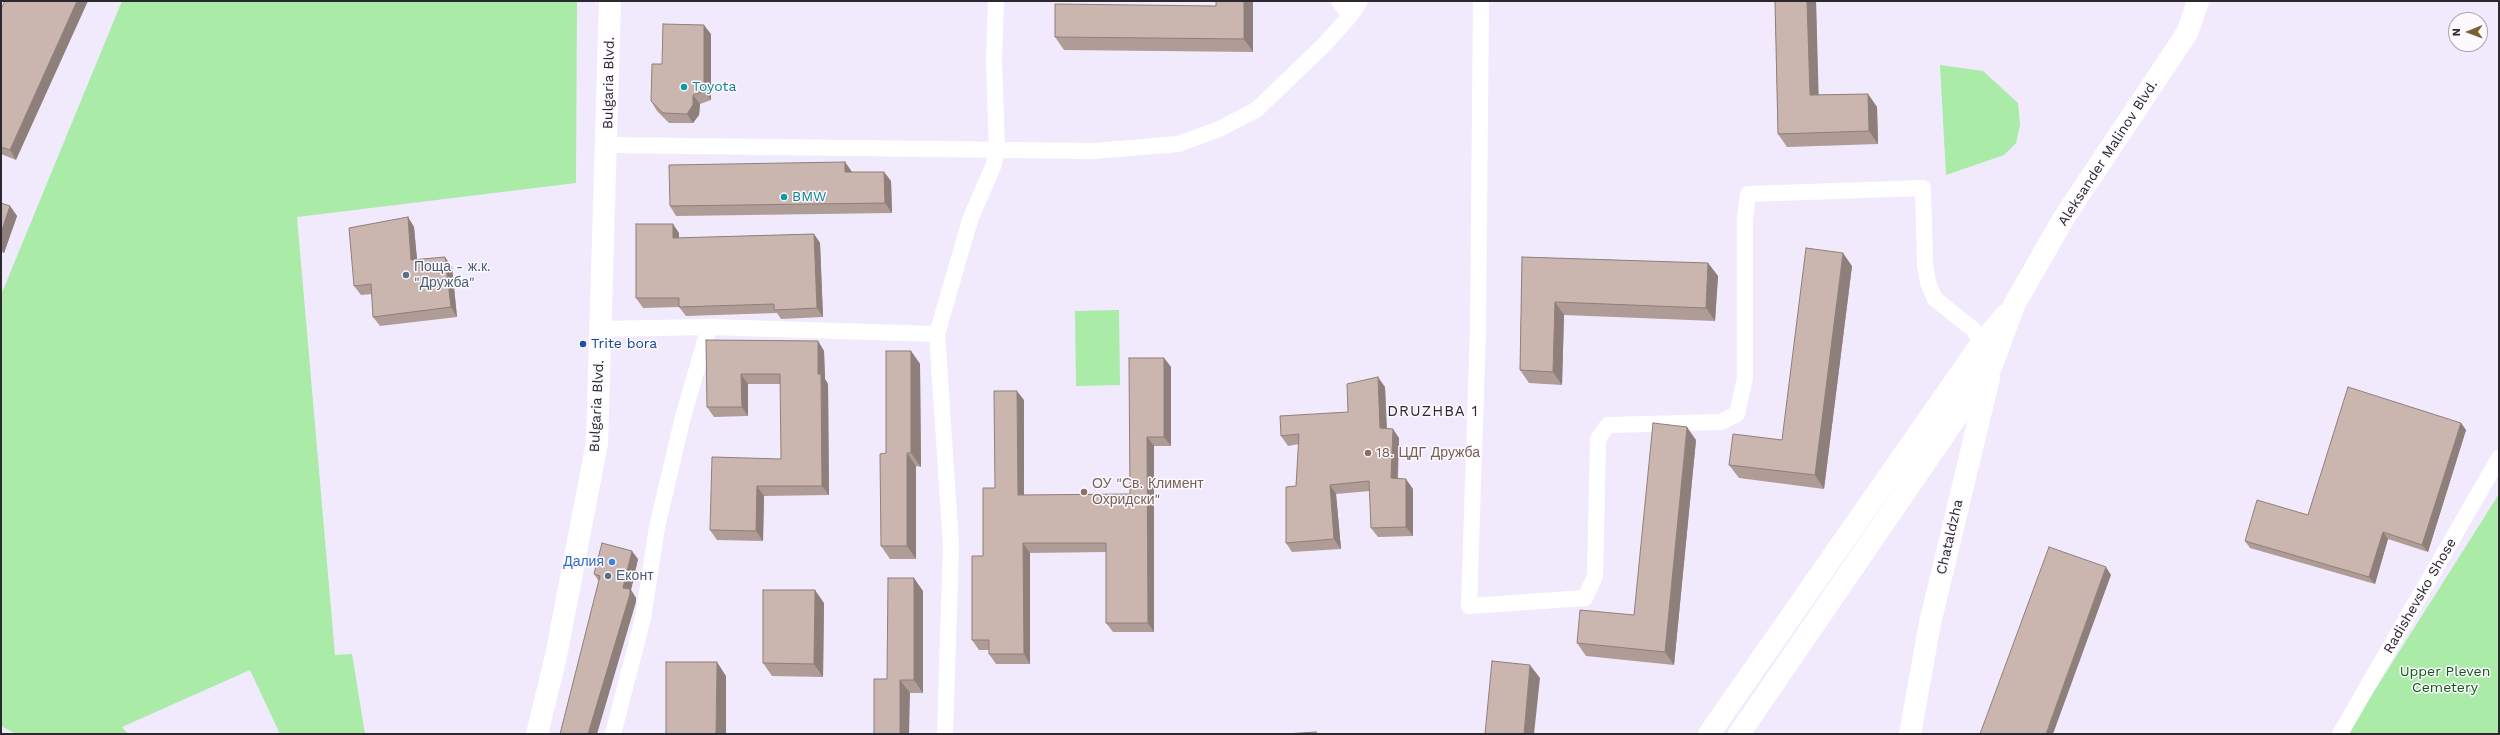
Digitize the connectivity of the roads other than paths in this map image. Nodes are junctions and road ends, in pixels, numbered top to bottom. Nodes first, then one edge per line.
1 (610, 1) edge
2 (996, 1) edge
3 (1338, 1) edge
4 (1360, 1) edge
5 (1481, 1) edge
6 (2198, 1) edge
7 (1350, 16) junction
8 (607, 145) junction
9 (997, 150) junction
10 (2014, 305) junction
11 (708, 327) junction
12 (601, 329) junction
13 (937, 334) junction
14 (1981, 344) junction
15 (1992, 365) junction
16 (2499, 458) edge
17 (537, 734) edge
18 (613, 734) edge
19 (945, 734) edge
20 (1709, 734) edge
21 (1739, 734) edge
22 (1910, 734) edge
23 (2340, 734) edge

1 - 8 street, Bulgaria Blvd.
2 - 9 street
3 - 7 street
4 - 7 street
5 - 14 street
6 - 10 street, Aleksander Malinov Blvd.
7 - 9 street
8 - 9 street
8 - 12 street, Bulgaria Blvd.
9 - 13 street
10 - 14 street
10 - 15 street
11 - 12 street
11 - 13 street
11 - 18 street
12 - 17 street, Bulgaria Blvd.
13 - 19 street
14 - 15 street
14 - 20 street
15 - 21 street
15 - 22 street, Chataldzha
16 - 23 street, Radishevsko Shose

